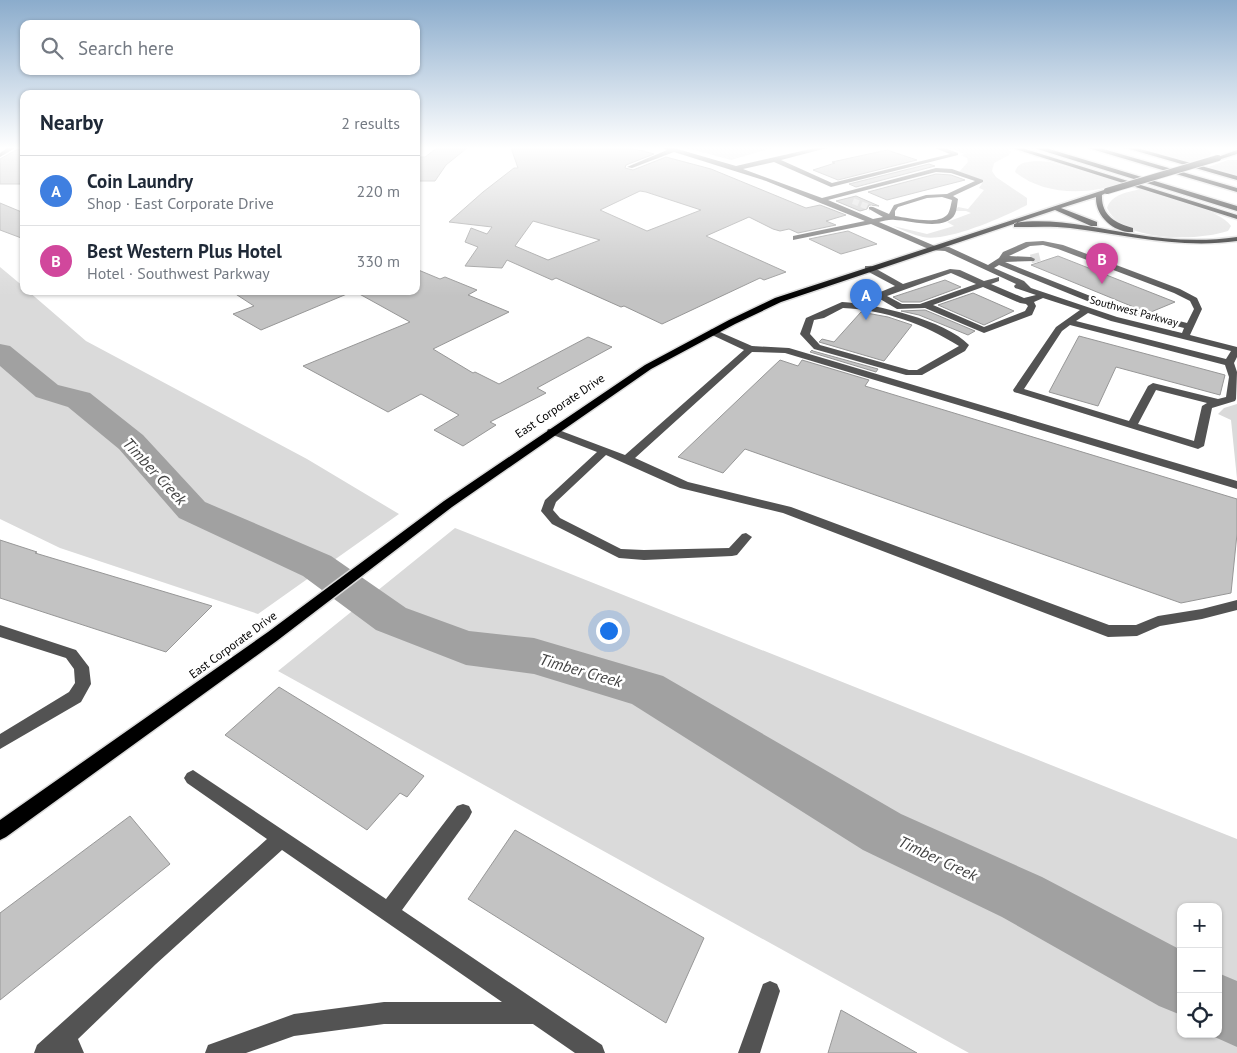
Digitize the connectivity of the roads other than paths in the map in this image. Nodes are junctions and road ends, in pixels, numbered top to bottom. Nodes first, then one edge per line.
1 (814, 197) edge
2 (836, 197) edge
3 (846, 197) edge
4 (926, 197) edge
5 (953, 197) edge
6 (1087, 197) edge
7 (1099, 197) edge
8 (1175, 197) edge
9 (1198, 197) edge
10 (822, 200) junction
11 (855, 200) tunnel mouth
12 (1197, 204) junction
13 (861, 207) tunnel mouth
14 (873, 208) tunnel mouth
15 (1055, 208) junction
16 (1237, 209) edge
17 (890, 217) junction
18 (1237, 217) edge
19 (872, 221) junction
20 (1004, 225) junction
21 (1237, 226) edge
22 (1237, 231) edge
23 (1137, 236) junction
24 (796, 238) dead end
25 (1237, 239) edge
26 (1039, 244) junction
27 (934, 248) junction
28 (1046, 253) dead end
29 (1031, 259) tunnel mouth
30 (1001, 260) junction
31 (868, 268) junction
32 (988, 268) junction
33 (996, 279) junction
34 (984, 283) junction
35 (902, 286) junction
36 (1027, 288) junction
37 (1042, 295) junction
38 (1029, 301) junction
39 (926, 305) junction
40 (1086, 310) junction
41 (810, 318) joint
42 (1069, 322) junction
43 (1190, 327) junction
44 (713, 332) junction
45 (1185, 336) junction
46 (750, 349) junction
47 (1236, 350) edge
48 (1228, 363) junction
49 (1218, 403) junction
50 (1132, 425) junction
51 (552, 432) junction
52 (604, 451) junction
53 (628, 459) junction
54 (1237, 485) edge
55 (746, 537) dead end
56 (1237, 606) edge
57 (0, 631) edge
58 (0, 742) edge
59 (193, 778) dead end
60 (462, 812) dead end
61 (0, 831) edge
62 (281, 839) junction
63 (388, 912) junction
64 (770, 991) dead end
65 (535, 1013) junction
66 (69, 1045) edge
67 (45, 1053) edge
68 (216, 1053) edge
69 (594, 1053) edge
70 (749, 1053) edge

1 - 10 street
2 - 10 street
3 - 11 street
4 - 17 street
5 - 17 street
6 - 15 main road, East Corporate Drive
7 - 22 main road
8 - 12 main road
9 - 16 highway
10 - 19 street
12 - 18 main road
12 - 21 main road
13 - 17 street
14 - 17 street
15 - 20 main road, East Corporate Drive
15 - 23 main road
17 - 19 street
19 - 24 street
19 - 27 street
20 - 23 main road
20 - 27 main road, East Corporate Drive
23 - 25 main road
26 - 28 street
26 - 30 street
26 - 43 street
27 - 31 main road, East Corporate Drive
27 - 32 street, Southwest Parkway
27 - 33 street, Southwest Parkway
29 - 30 street
30 - 32 street
30 - 43 street
31 - 35 street
31 - 44 main road, East Corporate Drive
32 - 36 street, Southwest Parkway
33 - 34 street
33 - 36 street, Southwest Parkway
34 - 35 street
34 - 38 street
34 - 39 street
35 - 39 street
36 - 37 street, Southwest Parkway
37 - 38 street
37 - 40 street, Southwest Parkway
38 - 39 street
40 - 42 street
40 - 45 street, Southwest Parkway
41 - 41 street
42 - 48 street
42 - 50 street
43 - 45 street
44 - 46 street
44 - 51 main road, East Corporate Drive
45 - 47 street, Southwest Parkway
46 - 53 street
46 - 54 street
47 - 48 street
48 - 49 street
49 - 50 street
49 - 50 street
51 - 52 street
51 - 61 main road, East Corporate Drive
52 - 53 street
52 - 55 street
53 - 56 street
57 - 58 street
59 - 62 street
60 - 63 street
62 - 63 street
62 - 66 street
63 - 65 street
64 - 70 street
65 - 68 street
65 - 69 street
66 - 67 street

